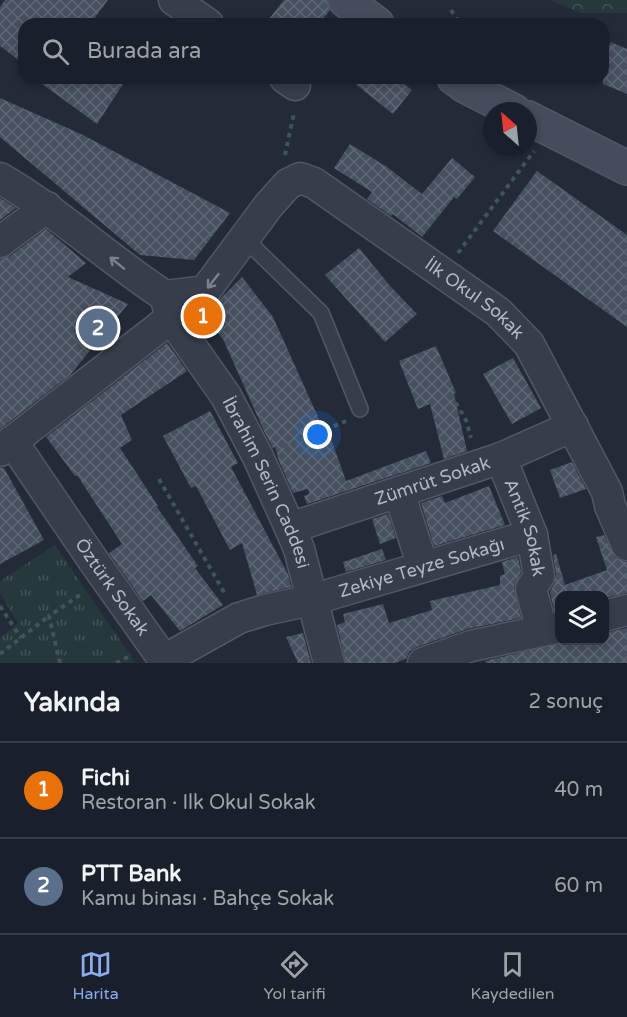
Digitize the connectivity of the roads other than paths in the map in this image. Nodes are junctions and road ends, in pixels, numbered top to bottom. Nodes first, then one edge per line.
1 (174, 0) edge
2 (345, 0) edge
3 (200, 18) edge
4 (370, 18) edge
5 (462, 84) edge
6 (496, 102) edge
7 (537, 134) edge
8 (627, 168) edge
9 (0, 178) edge
10 (47, 207) junction
11 (245, 239) junction
12 (0, 242) edge
13 (168, 307) junction
14 (360, 409) road end
15 (573, 426) junction
16 (6, 446) edge
17 (490, 462) junction
18 (399, 492) junction
19 (290, 528) junction
20 (532, 535) junction
21 (627, 545) edge
22 (423, 567) junction
23 (311, 600) junction
24 (627, 610) edge
25 (609, 615) edge
26 (551, 629) edge
27 (474, 654) edge
28 (329, 663) edge
29 (423, 663) edge

1 - 3 street
2 - 4 street
5 - 6 street
7 - 8 street
9 - 10 street
10 - 12 street
13 -> 10 street
11 -> 13 street
11 - 14 lane
11 - 15 street, İlk Okul Sokak
13 - 16 street
13 - 19 street, İbrahim Serin Caddesi
15 - 17 street, Zümrüt Sokak
15 - 21 street, İlk Okul Sokak
16 - 23 street, Öztürk Sokak
17 - 18 street, Zümrüt Sokak
17 - 20 street, Antik Sokak
18 - 19 street, Zümrüt Sokak
18 - 22 street
19 - 23 street, İbrahim Serin Caddesi
20 - 22 street, Zekiye Teyze Sokağı
20 - 26 street, Antik Sokak
22 - 23 street, Zekiye Teyze Sokağı
23 - 28 street, İbrahim Serin Caddesi
24 - 25 street
26 - 27 street
27 - 29 street

